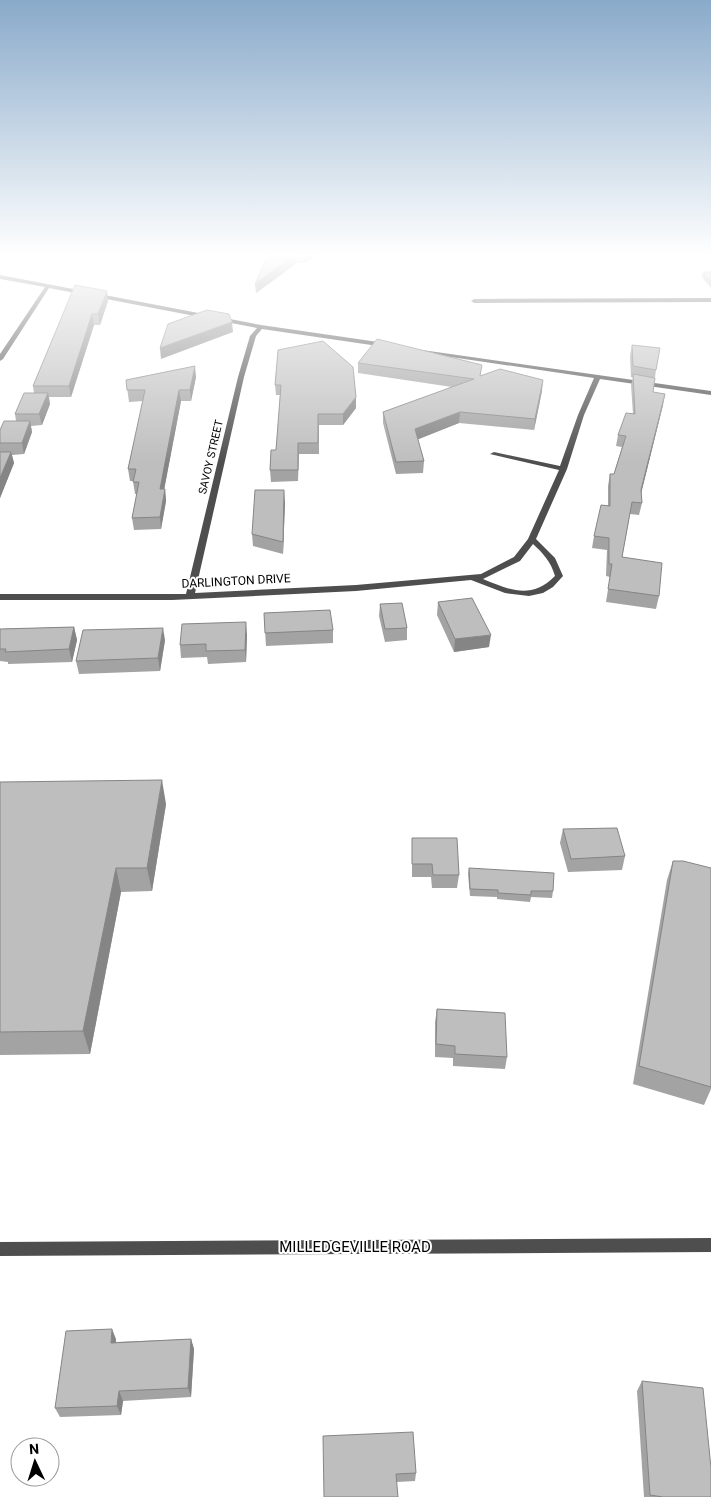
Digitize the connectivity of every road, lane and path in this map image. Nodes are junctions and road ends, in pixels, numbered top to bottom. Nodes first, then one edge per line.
1 (24, 323) edge
2 (239, 323) edge
3 (261, 327) junction
4 (396, 347) edge
5 (406, 348) edge
6 (0, 359) edge
7 (598, 377) junction
8 (711, 393) edge
9 (494, 454) dead end
10 (563, 469) junction
11 (532, 539) junction
12 (473, 577) junction
13 (190, 596) junction
14 (0, 597) edge
15 (711, 1245) edge
16 (0, 1249) edge

1 - 6 street
2 - 3 street
3 - 4 street
3 - 13 street, SAVOY STREET
5 - 7 street
7 - 8 street
7 - 10 street, DARLINGTON DRIVE
9 - 10 street
10 - 11 street, DARLINGTON DRIVE
11 - 12 street, DARLINGTON DRIVE
11 - 12 street, DARLINGTON DRIVE
12 - 13 street, DARLINGTON DRIVE
13 - 14 street, DARLINGTON DRIVE
15 - 16 street, MILLEDGEVILLE ROAD

